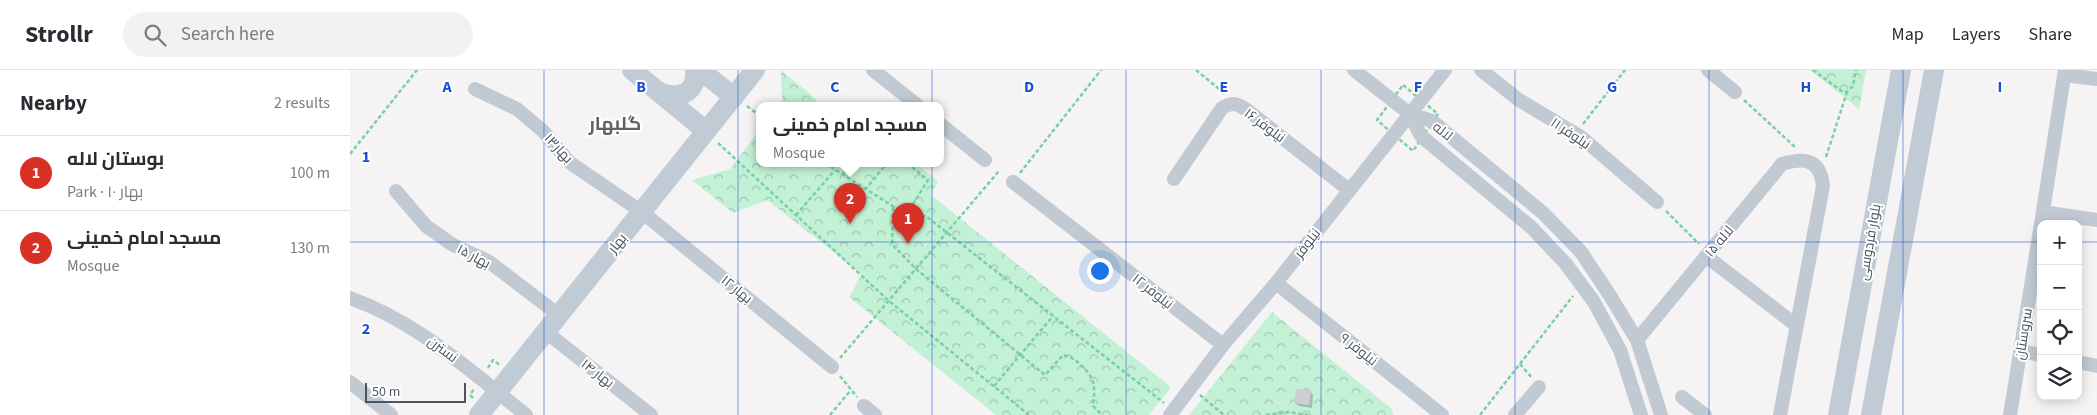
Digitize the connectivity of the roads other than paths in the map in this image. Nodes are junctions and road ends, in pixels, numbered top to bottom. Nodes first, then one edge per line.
1 (632, 70) edge
2 (695, 70) edge
3 (700, 70) edge
4 (755, 70) edge
5 (873, 70) edge
6 (1354, 70) edge
7 (1445, 70) edge
8 (1481, 70) edge
9 (1708, 70) edge
10 (1901, 70) edge
11 (1934, 70) edge
12 (2065, 72) edge
13 (2097, 79) edge
14 (475, 89) dead end
15 (658, 91) junction
16 (1734, 92) road end
17 (734, 97) junction
18 (913, 102) edge
19 (1410, 114) junction
20 (944, 127) edge
21 (706, 131) junction
22 (985, 160) road end
23 (1174, 179) dead end
24 (1012, 182) road end
25 (1349, 190) junction
26 (396, 191) dead end
27 (1657, 202) road end
28 (642, 212) junction
29 (2041, 220) edge
30 (2082, 220) edge
31 (2097, 220) edge
32 (2037, 245) edge
33 (1706, 256) junction
34 (1276, 283) junction
35 (350, 298) edge
36 (559, 316) junction
37 (1797, 326) junction
38 (546, 332) junction
39 (1636, 340) junction
40 (1222, 345) junction
41 (2020, 351) junction
42 (2037, 354) edge
43 (2082, 363) edge
44 (2097, 366) edge
45 (832, 367) road end
46 (350, 382) edge
47 (1539, 387) road end
48 (497, 392) junction
49 (1682, 397) dead end
50 (864, 406) road end
51 (1171, 413) edge
52 (391, 415) edge
53 (479, 415) edge
54 (526, 415) edge
55 (651, 415) edge
56 (875, 415) edge
57 (1442, 415) edge
58 (1515, 415) edge
59 (1641, 415) edge
60 (1661, 415) edge
61 (1705, 415) edge
62 (1780, 415) edge
63 (1838, 415) edge
64 (1871, 415) edge
65 (2010, 415) edge

1 - 15 main road
2 - 15 main road
3 - 17 main road
4 - 17 main road, بهار
5 - 18 street
6 - 19 street
7 - 19 street, نیلوفر
8 - 27 street, نیلوفر ۱۱
9 - 16 street
10 - 63 main road, بلوار فردوسی
11 - 64 main road
12 - 13 street
12 - 29 street, سروستان
14 - 28 street, بهار۱۳
15 - 21 main road
17 - 21 main road, بهار
19 - 25 street, نیلوفر
19 - 39 street, لاله
19 - 59 street, لاله
20 - 22 street
21 - 28 main road, بهار
23 - 25 street, نیلوفر ۱۶
24 - 40 street, نیلوفر ۱۲
25 - 34 street, نیلوفر
26 - 36 street, بهار ۱۵
28 - 36 main road, بهار
28 - 45 street, بهار ۱۲
30 - 31 street
32 - 41 street, سروستان
33 - 37 street
33 - 37 street, لاله ۱۵
33 - 39 street, لاله ۱۵
34 - 40 street, نیلوفر
34 - 57 street, نیلوفر ۹
35 - 48 street, نسترن
36 - 38 main road, بهار
37 - 62 street
38 - 48 main road, بهار
38 - 55 street, بهار ۱۴
39 - 60 street, لاله
40 - 51 street, نیلوفر
41 - 42 street
41 - 65 street, سروستان
43 - 44 street
46 - 52 street
47 - 58 street
48 - 53 main road, بهار
48 - 54 street, نسترن
49 - 61 street
50 - 56 street

